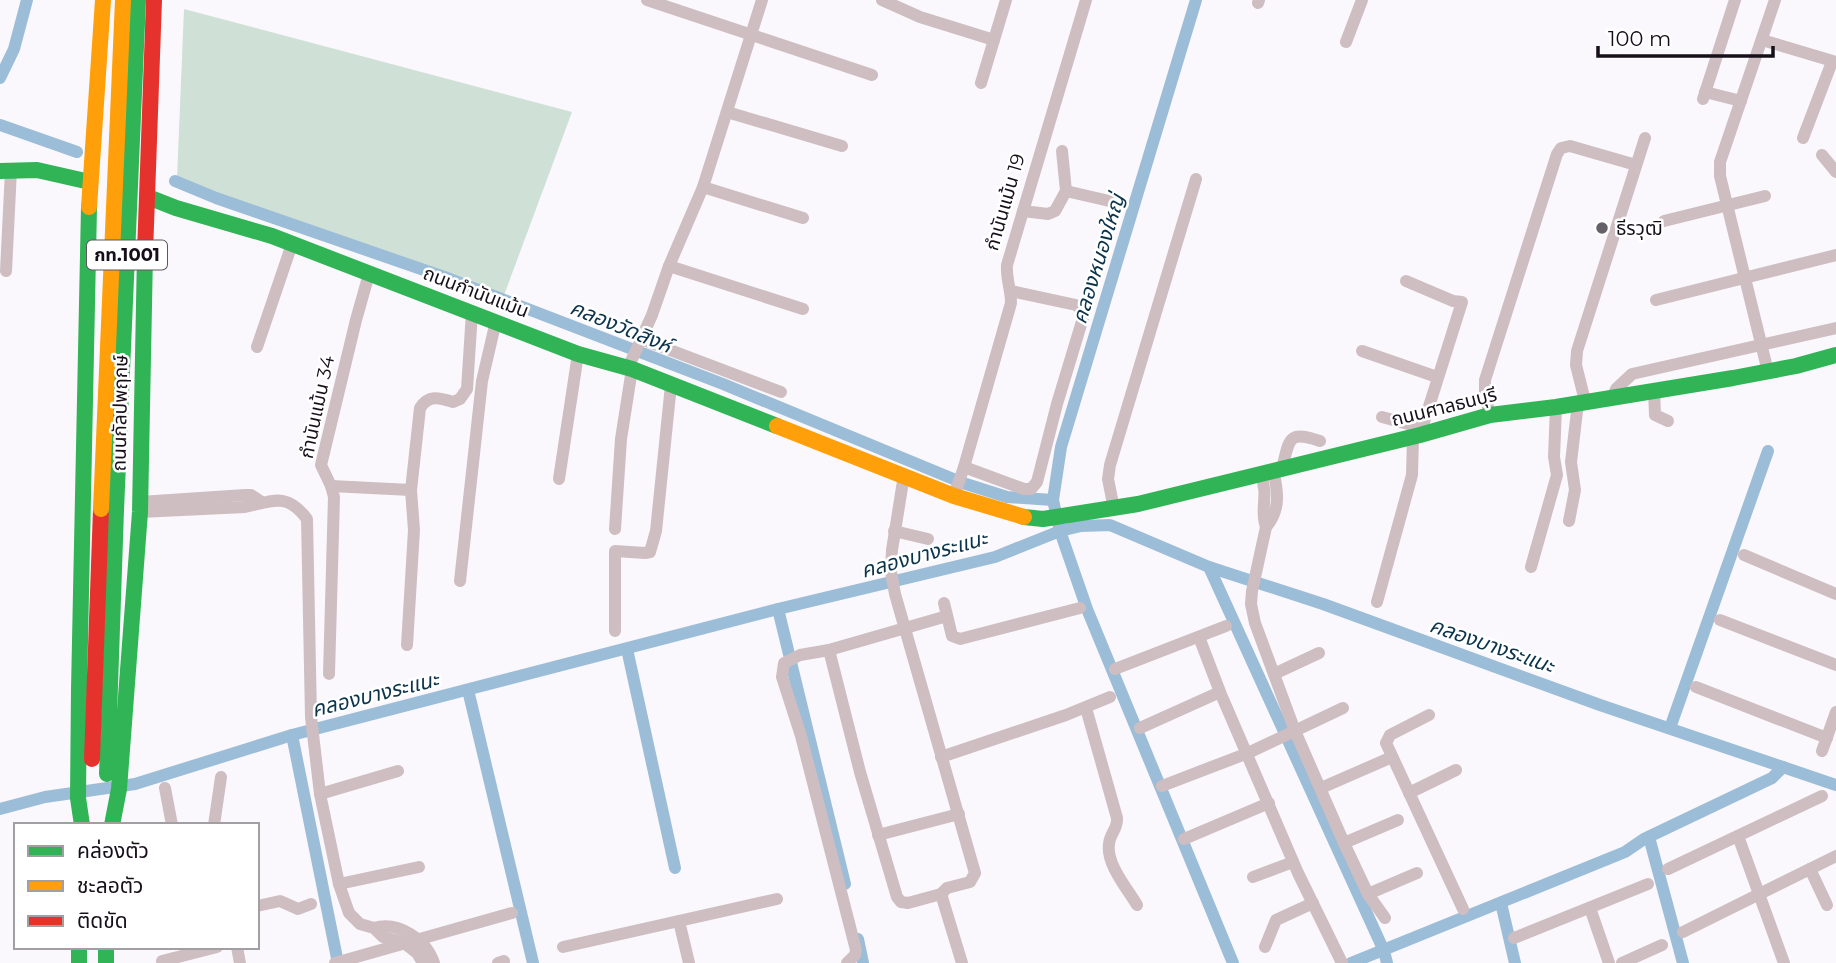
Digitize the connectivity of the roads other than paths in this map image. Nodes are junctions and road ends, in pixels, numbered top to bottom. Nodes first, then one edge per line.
1 (103, 0) edge
2 (123, 0) edge
3 (138, 0) edge
4 (154, 0) edge
5 (647, 0) edge
6 (762, 0) edge
7 (882, 0) edge
8 (1006, 0) edge
9 (1086, 0) edge
10 (1362, 0) edge
11 (1735, 0) edge
12 (1775, 0) edge
13 (750, 36) junction
14 (994, 40) junction
15 (1762, 40) junction
16 (1346, 42) dead end
17 (1834, 62) edge
18 (872, 75) dead end
19 (981, 83) dead end
20 (150, 94) junction
21 (97, 96) junction
22 (1741, 101) junction
23 (727, 112) junction
24 (1645, 138) dead end
25 (1803, 138) dead end
26 (842, 146) dead end
27 (1062, 151) dead end
28 (1822, 155) dead end
29 (1636, 165) junction
30 (6, 170) edge
31 (1836, 173) edge
32 (1196, 179) dead end
33 (90, 182) junction
34 (703, 187) junction
35 (1066, 191) junction
36 (1765, 195) dead end
37 (148, 197) junction
38 (1118, 203) dead end
39 (1728, 206) junction
40 (1023, 211) junction
41 (803, 218) dead end
42 (1664, 221) dead end
43 (292, 244) junction
44 (1836, 255) edge
45 (669, 266) junction
46 (6, 271) dead end
47 (369, 274) junction
48 (1745, 278) junction
49 (1406, 281) dead end
50 (1010, 287) junction
51 (1045, 290) dead end
52 (1656, 300) dead end
53 (803, 309) dead end
54 (472, 312) junction
55 (86, 320) junction
56 (496, 321) junction
57 (143, 325) junction
58 (1836, 328) edge
59 (1762, 344) junction
60 (257, 347) dead end
61 (1363, 351) dead end
62 (578, 354) junction
63 (634, 355) junction
64 (1832, 360) edge
65 (1768, 372) junction
66 (1437, 377) junction
67 (671, 385) junction
68 (1654, 390) junction
69 (781, 392) dead end
70 (1613, 396) junction
71 (1581, 402) junction
72 (1556, 407) junction
73 (1490, 415) junction
74 (1382, 417) dead end
75 (1668, 421) dead end
76 (1418, 433) junction
77 (1320, 441) dead end
78 (1272, 470) junction
79 (904, 475) junction
80 (559, 479) dead end
81 (959, 480) junction
82 (331, 486) junction
83 (411, 490) junction
84 (140, 507) junction
85 (109, 509) junction
86 (1114, 509) junction
87 (1065, 517) joint
88 (1569, 521) dead end
89 (615, 529) dead end
90 (894, 531) junction
91 (928, 540) dead end
92 (1744, 555) dead end
93 (1531, 567) dead end
94 (460, 581) dead end
95 (1836, 594) edge
96 (1377, 602) dead end
97 (1080, 608) dead end
98 (1720, 620) dead end
99 (1226, 626) dead end
100 (904, 627) junction
101 (615, 631) dead end
102 (1199, 636) junction
103 (407, 645) dead end
104 (829, 650) junction
105 (1319, 653) dead end
106 (1836, 665) edge
107 (1115, 669) dead end
108 (329, 674) dead end
109 (1274, 674) junction
110 (1696, 687) dead end
111 (1220, 692) junction
112 (1110, 697) dead end
113 (1343, 708) dead end
114 (1086, 709) junction
115 (1836, 712) edge
116 (1429, 715) dead end
117 (1140, 728) dead end
118 (1286, 735) junction
119 (1827, 738) junction
120 (1822, 751) dead end
121 (1248, 753) junction
122 (941, 757) junction
123 (1392, 757) junction
124 (1456, 770) dead end
125 (398, 771) dead end
126 (99, 775) junction
127 (221, 777) dead end
128 (1162, 786) dead end
129 (165, 788) dead end
130 (1321, 788) junction
131 (1409, 793) junction
132 (99, 794) junction
133 (320, 794) junction
134 (1822, 796) dead end
135 (1269, 803) junction
136 (959, 814) junction
137 (1398, 820) dead end
138 (85, 823) edge
139 (109, 823) edge
140 (172, 823) edge
141 (214, 823) edge
142 (878, 835) junction
143 (1738, 836) junction
144 (1184, 839) dead end
145 (1344, 843) junction
146 (1836, 856) edge
147 (1293, 862) junction
148 (419, 867) dead end
149 (1668, 869) dead end
150 (1810, 869) junction
151 (1417, 873) dead end
152 (1253, 877) dead end
153 (339, 884) junction
154 (1648, 884) dead end
155 (941, 894) junction
156 (1368, 894) junction
157 (1759, 894) junction
158 (777, 899) dead end
159 (1313, 903) junction
160 (311, 904) dead end
161 (1137, 905) dead end
162 (1827, 905) dead end
163 (259, 906) edge
164 (1590, 908) junction
165 (1462, 909) dead end
166 (512, 914) dead end
167 (1385, 918) dead end
168 (679, 921) junction
169 (374, 928) junction
170 (1683, 932) dead end
171 (1514, 938) dead end
172 (417, 939) junction
173 (403, 942) junction
174 (1662, 945) dead end
175 (563, 947) dead end
176 (1265, 947) dead end
177 (205, 949) edge
178 (161, 957) edge
179 (1340, 959) edge
180 (340, 961) edge
181 (1778, 961) edge
182 (423, 963) edge
183 (434, 963) edge
184 (689, 963) edge
185 (847, 963) edge
186 (962, 963) edge
187 (1609, 963) edge
188 (1622, 963) edge

1 - 21 main road, ถนนกัลปพฤกษ์ / กท.1001
2 - 85 main road, ถนนกัลปพฤกษ์ / กท.1001, bridge
3 - 85 main road, ถนนกัลปพฤกษ์ / กท.1001, bridge
4 - 20 main road, ถนนกัลปพฤกษ์ / กท.1001
5 - 13 street
6 - 13 street
7 - 14 street
8 - 14 street
9 - 40 street, กำนันแม้น 19
10 - 16 street
11 - 22 street
12 - 15 street
13 - 18 street
13 - 23 street
14 - 19 street
15 - 17 street
15 - 22 street
17 - 25 street
20 - 21 main road
20 - 37 main road, ถนนกัลปพฤกษ์ / กท.1001
21 - 33 main road, ถนนกัลปพฤกษ์ / กท.1001
22 - 39 street
23 - 26 street
23 - 34 street
24 - 29 street
27 - 35 street
28 - 31 street
29 - 71 street
29 - 73 street
30 - 33 main road
30 - 46 street
32 - 86 street
33 - 37 main road, ถนนกำนันแม้น
33 - 55 main road, ถนนกัลปพฤกษ์ / กท.1001
34 - 41 street
34 - 45 street
35 - 38 street
35 - 40 street
36 - 39 street
37 - 43 main road, ถนนกำนันแม้น
37 - 57 main road, ถนนกัลปพฤกษ์ / กท.1001
39 - 42 street
39 - 48 street
40 - 50 street, กำนันแม้น 19
43 - 47 main road, ถนนกำนันแม้น
43 - 60 street
44 - 48 street
45 - 53 street
45 - 63 street
47 - 54 main road, ถนนกำนันแม้น
47 - 82 street, กำนันแม้น 34
48 - 52 street
48 - 59 street
49 - 66 street
50 - 51 street
50 - 81 street, กำนันแม้น 19
50 - 81 street
54 - 56 main road, ถนนกำนันแม้น
54 - 83 street
55 - 57 main road
55 - 126 main road, ถนนกัลปพฤกษ์ / กท.1001
56 - 62 main road, ถนนกำนันแม้น
56 - 94 street
57 - 84 main road, ถนนกัลปพฤกษ์ / กท.1001
58 - 59 street
59 - 65 street
59 - 70 street
61 - 66 street
62 - 63 main road, ถนนกำนันแม้น
62 - 80 street
63 - 67 main road, ถนนกำนันแม้น
63 - 69 street
63 - 89 street
64 - 65 main road, ถนนศาลธนบุรี
65 - 68 main road, ถนนศาลธนบุรี
66 - 76 street
67 - 79 main road, ถนนกำนันแม้น
67 - 101 street
68 - 70 main road, ถนนศาลธนบุรี
68 - 75 street
70 - 71 main road, ถนนศาลธนบุรี
71 - 72 main road, ถนนศาลธนบุรี
71 - 88 street
72 - 73 main road, ถนนศาลธนบุรี
72 - 93 street
73 - 76 main road, ถนนศาลธนบุรี
74 - 76 street
76 - 78 main road, ถนนศาลธนบุรี
76 - 96 street
77 - 78 street
78 - 86 main road, ถนนศาลธนบุรี
78 - 109 street
79 - 81 main road, ถนนกำนันแม้น
79 - 90 street
81 - 87 main road, ถนนกำนันแม้น
82 - 83 street
82 - 108 street, กำนันแม้น 34
83 - 103 street
84 - 126 main road, ถนนกัลปพฤกษ์ / กท.1001
84 - 133 street
85 - 126 main road, ถนนกัลปพฤกษ์ / กท.1001
86 - 87 main road, ถนนศาลธนบุรี
90 - 91 street
90 - 100 street
92 - 95 street
97 - 100 street
98 - 106 street
99 - 102 street
100 - 104 street
100 - 122 street
102 - 107 street
102 - 111 street
104 - 142 street
104 - 185 street
105 - 109 street
109 - 118 street
110 - 119 street
111 - 117 street
111 - 121 street
112 - 114 street
113 - 118 street
114 - 122 street
114 - 161 street
115 - 119 street
116 - 123 street
118 - 121 street
118 - 130 street
119 - 120 street
121 - 128 street
121 - 135 street
122 - 136 street
123 - 130 street
123 - 131 street
124 - 131 street
125 - 133 street
126 - 132 main road, ถนนกัลปพฤกษ์ / กท.1001
126 - 132 main road, ถนนกัลปพฤกษ์ / กท.1001
127 - 141 street
129 - 140 street
130 - 145 street
131 - 165 street
132 - 138 main road, ถนนกัลปพฤกษ์ / กท.1001
132 - 139 main road, ถนนกัลปพฤกษ์ / กท.1001
133 - 153 street
134 - 143 street
135 - 144 street
135 - 147 street
136 - 142 street
136 - 155 street
137 - 145 street
142 - 155 street
143 - 149 street
143 - 157 street
145 - 156 street
146 - 150 street
147 - 152 street
147 - 159 street
148 - 153 street
150 - 157 street
150 - 162 street
151 - 156 street
153 - 169 street
154 - 164 street
155 - 186 street
156 - 167 street
157 - 170 street
157 - 181 street
158 - 168 street
159 - 176 street
159 - 179 street
160 - 163 street
164 - 171 street
164 - 187 street
166 - 172 street
168 - 175 street
168 - 184 street
169 - 172 street
169 - 173 street
172 - 173 street
172 - 183 street
173 - 180 street
173 - 182 street
174 - 188 street
177 - 178 street

